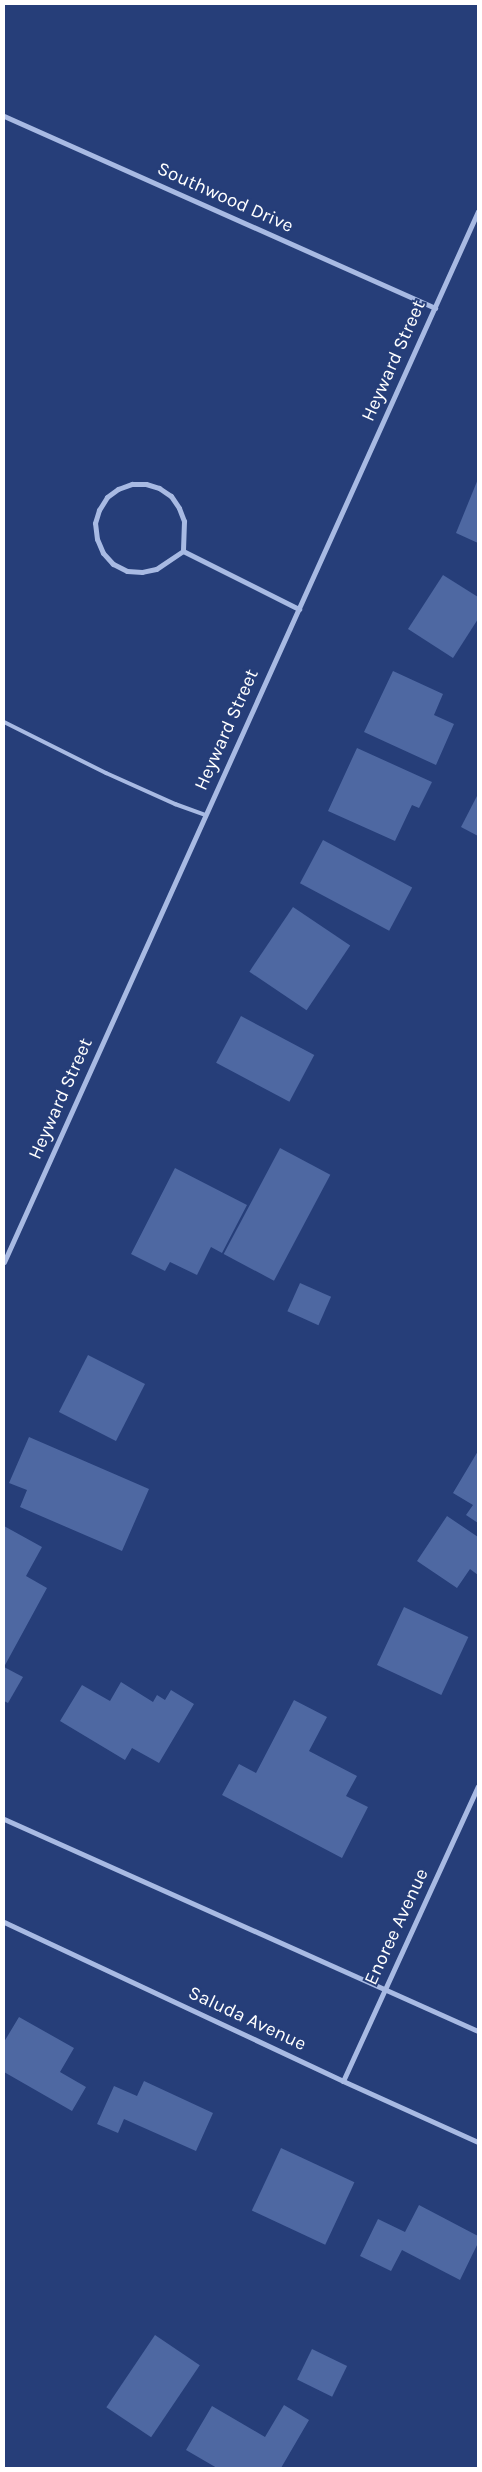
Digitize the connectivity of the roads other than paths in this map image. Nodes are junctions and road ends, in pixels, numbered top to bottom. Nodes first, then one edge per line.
1 (4, 116) edge
2 (478, 211) edge
3 (435, 308) junction
4 (183, 551) junction
5 (299, 609) junction
6 (4, 722) edge
7 (205, 815) junction
8 (4, 1262) edge
9 (478, 1786) edge
10 (4, 1819) edge
11 (4, 1922) edge
12 (385, 1988) junction
13 (478, 2031) edge
14 (343, 2081) junction
15 (478, 2142) edge

1 - 3 street, Southwood Drive
2 - 3 street, Heyward Street
3 - 5 street, Heyward Street
4 - 4 street
4 - 5 street
5 - 7 street, Heyward Street
6 - 7 lane
7 - 8 street, Heyward Street
9 - 12 street, Enoree Avenue
10 - 12 street
11 - 14 street, Saluda Avenue
12 - 13 street
12 - 14 street, Enoree Avenue
14 - 15 street, Saluda Avenue

